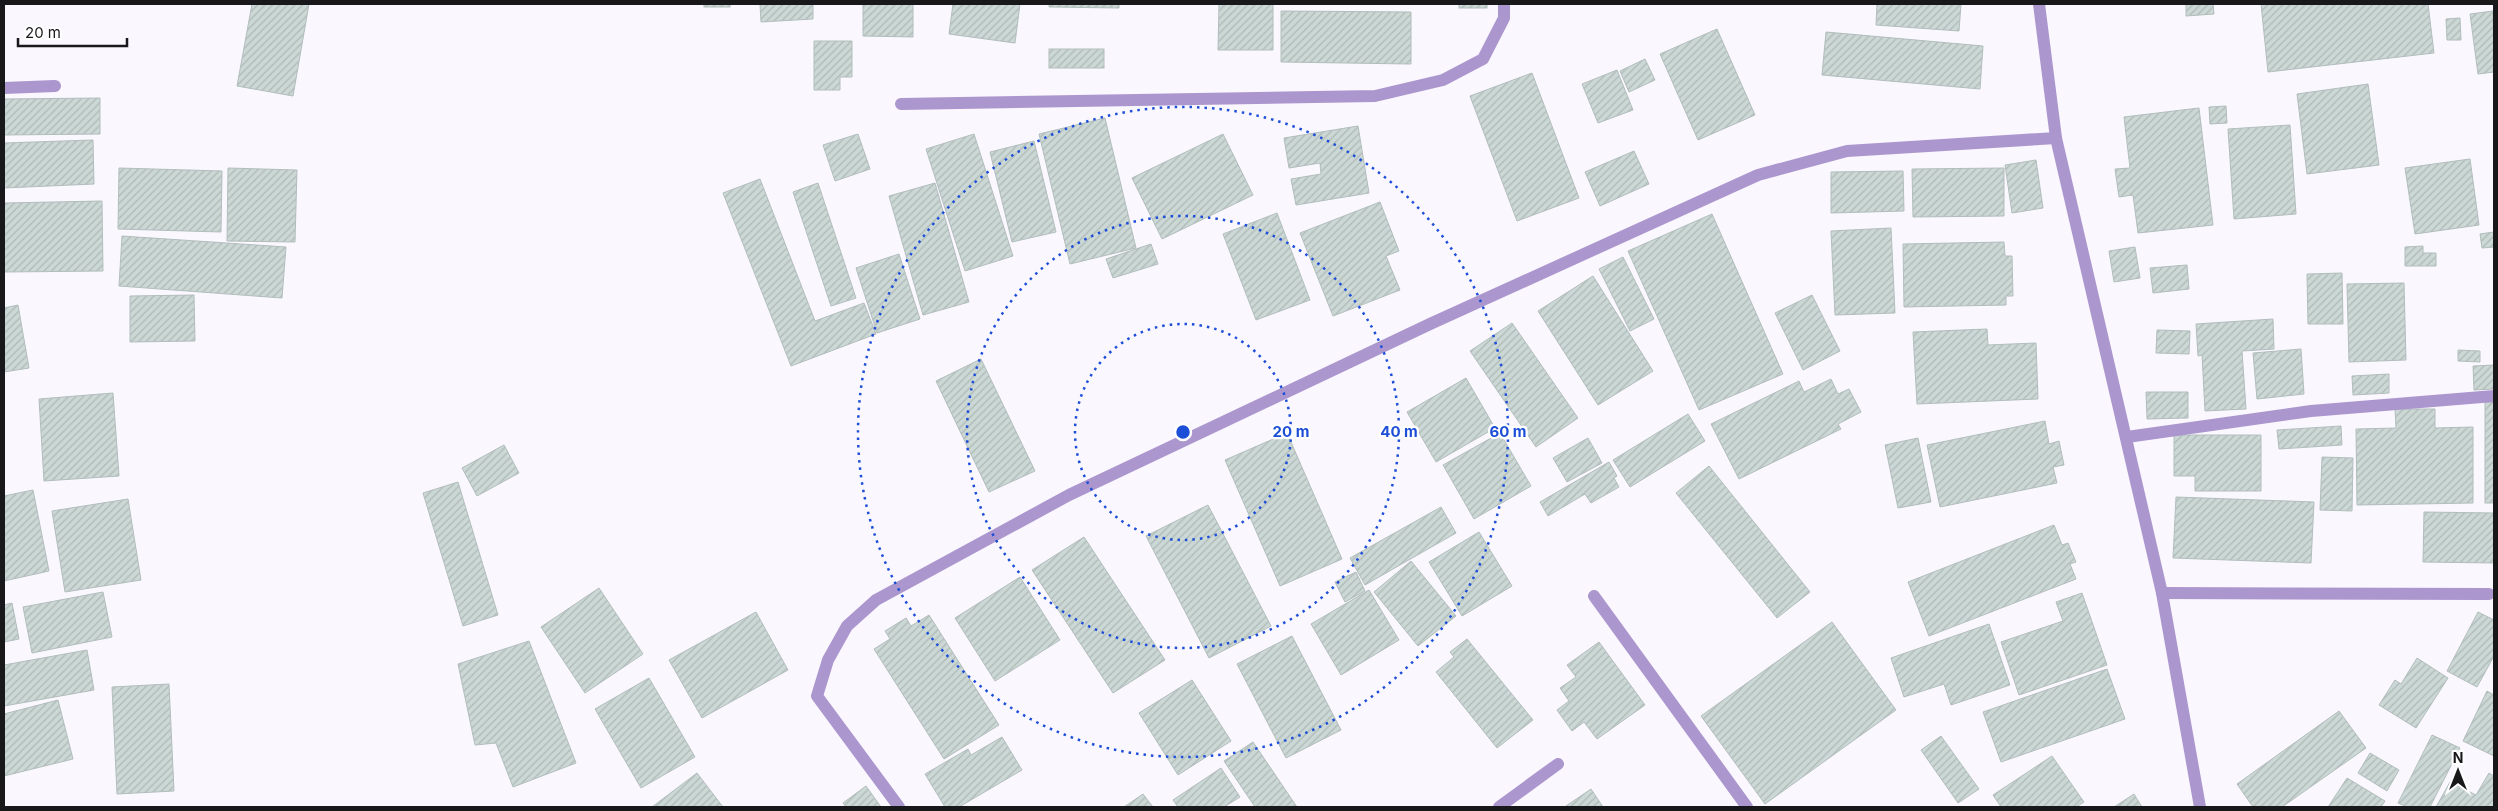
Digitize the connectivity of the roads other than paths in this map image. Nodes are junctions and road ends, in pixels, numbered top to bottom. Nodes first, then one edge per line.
1 (1504, 4) edge
2 (2039, 4) edge
3 (55, 86) dead end
4 (4, 88) edge
5 (901, 104) dead end
6 (2056, 138) junction
7 (2494, 396) edge
8 (2126, 437) junction
9 (2162, 593) junction
10 (2489, 594) dead end
11 (1594, 596) dead end
12 (1558, 764) dead end
13 (899, 807) edge
14 (1499, 807) edge
15 (1747, 807) edge
16 (2200, 807) edge

1 - 5 street
2 - 6 street
3 - 4 street
6 - 8 street
6 - 13 street
7 - 8 street
8 - 9 street
9 - 10 street
9 - 16 street
11 - 15 street
12 - 14 street

